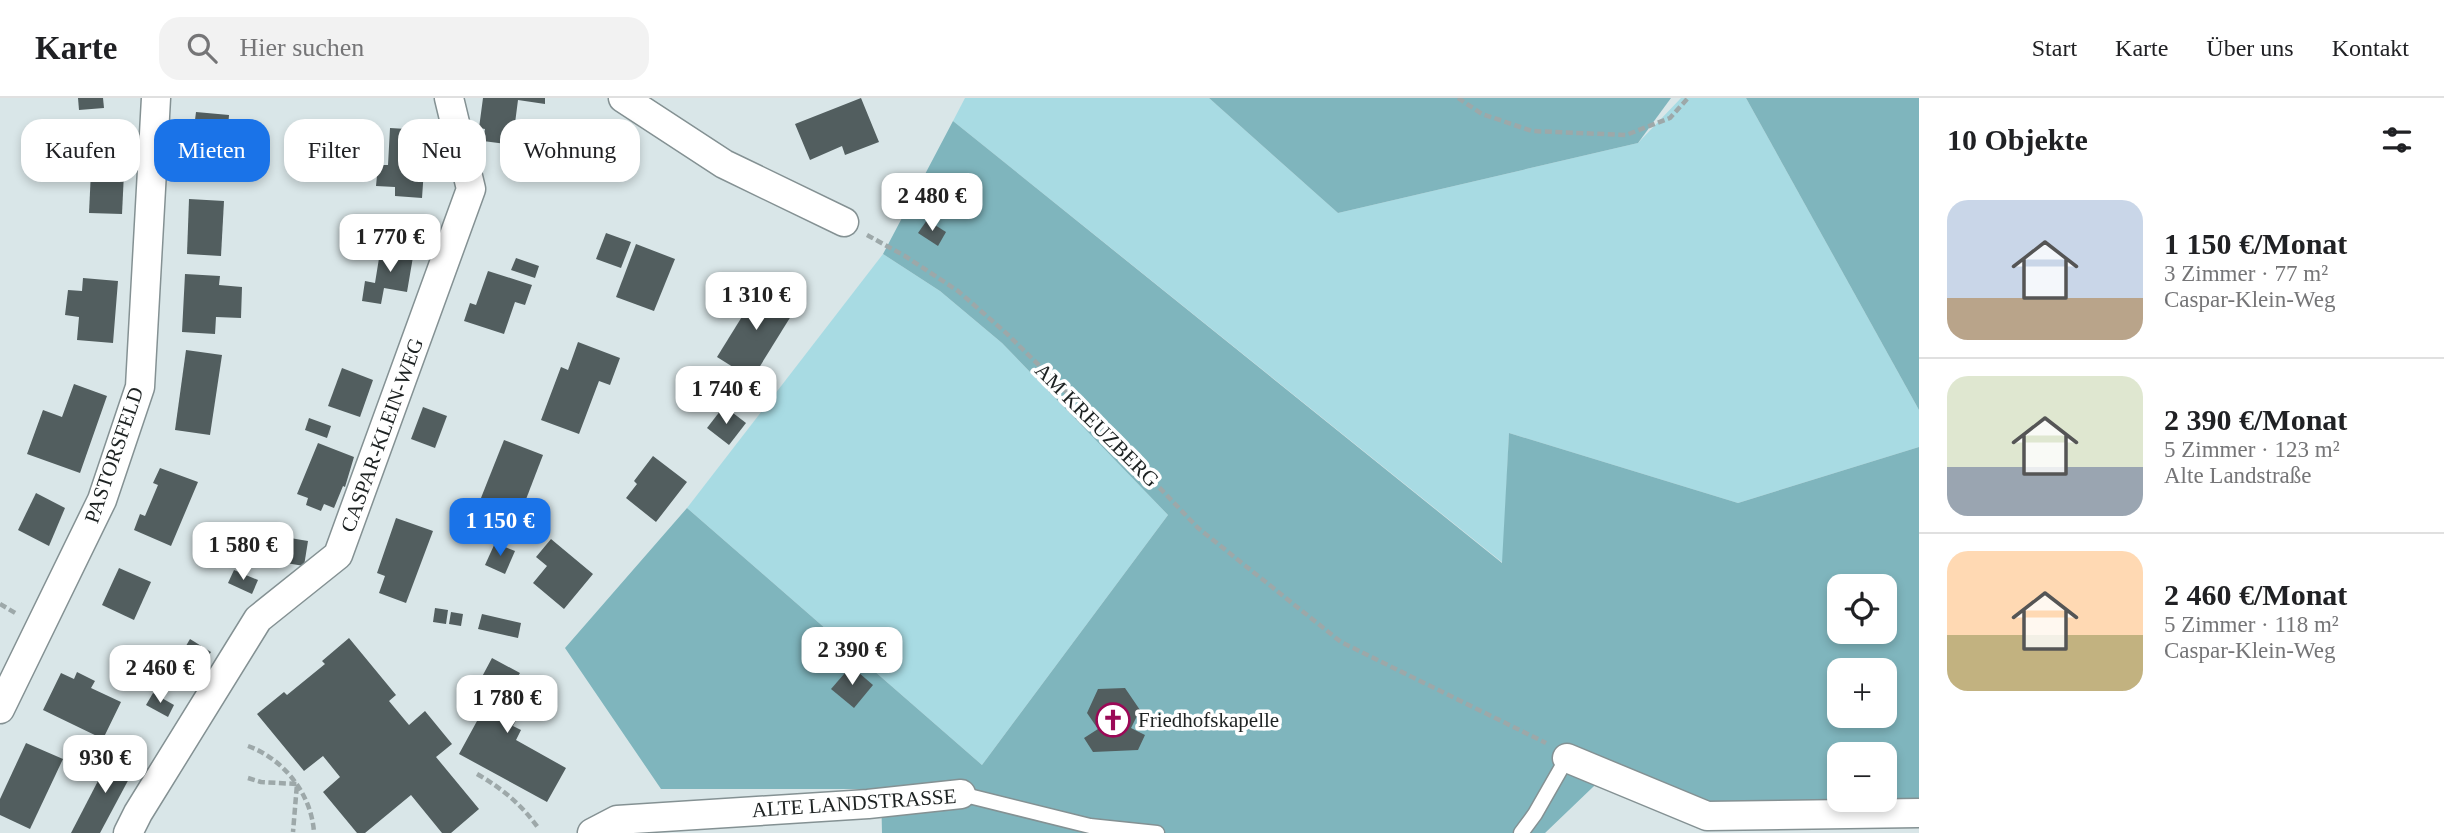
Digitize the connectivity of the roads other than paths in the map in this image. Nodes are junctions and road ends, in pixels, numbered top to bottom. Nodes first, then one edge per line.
1 (156, 98) edge
2 (449, 98) edge
3 (623, 98) edge
4 (844, 222) road end
5 (0, 709) edge
6 (1567, 758) joint
7 (961, 794) joint
8 (1919, 813) edge
9 (128, 833) edge
10 (592, 833) edge
11 (1157, 833) edge
12 (1521, 833) edge

1 - 5 street, PASTORSFELD
2 - 9 street, CASPAR-KLEIN-WEG
3 - 4 street
6 - 8 street
6 - 12 lane
7 - 10 street, ALTE LANDSTRASSE
7 - 11 lane, ALTE LANDSTRASSE

